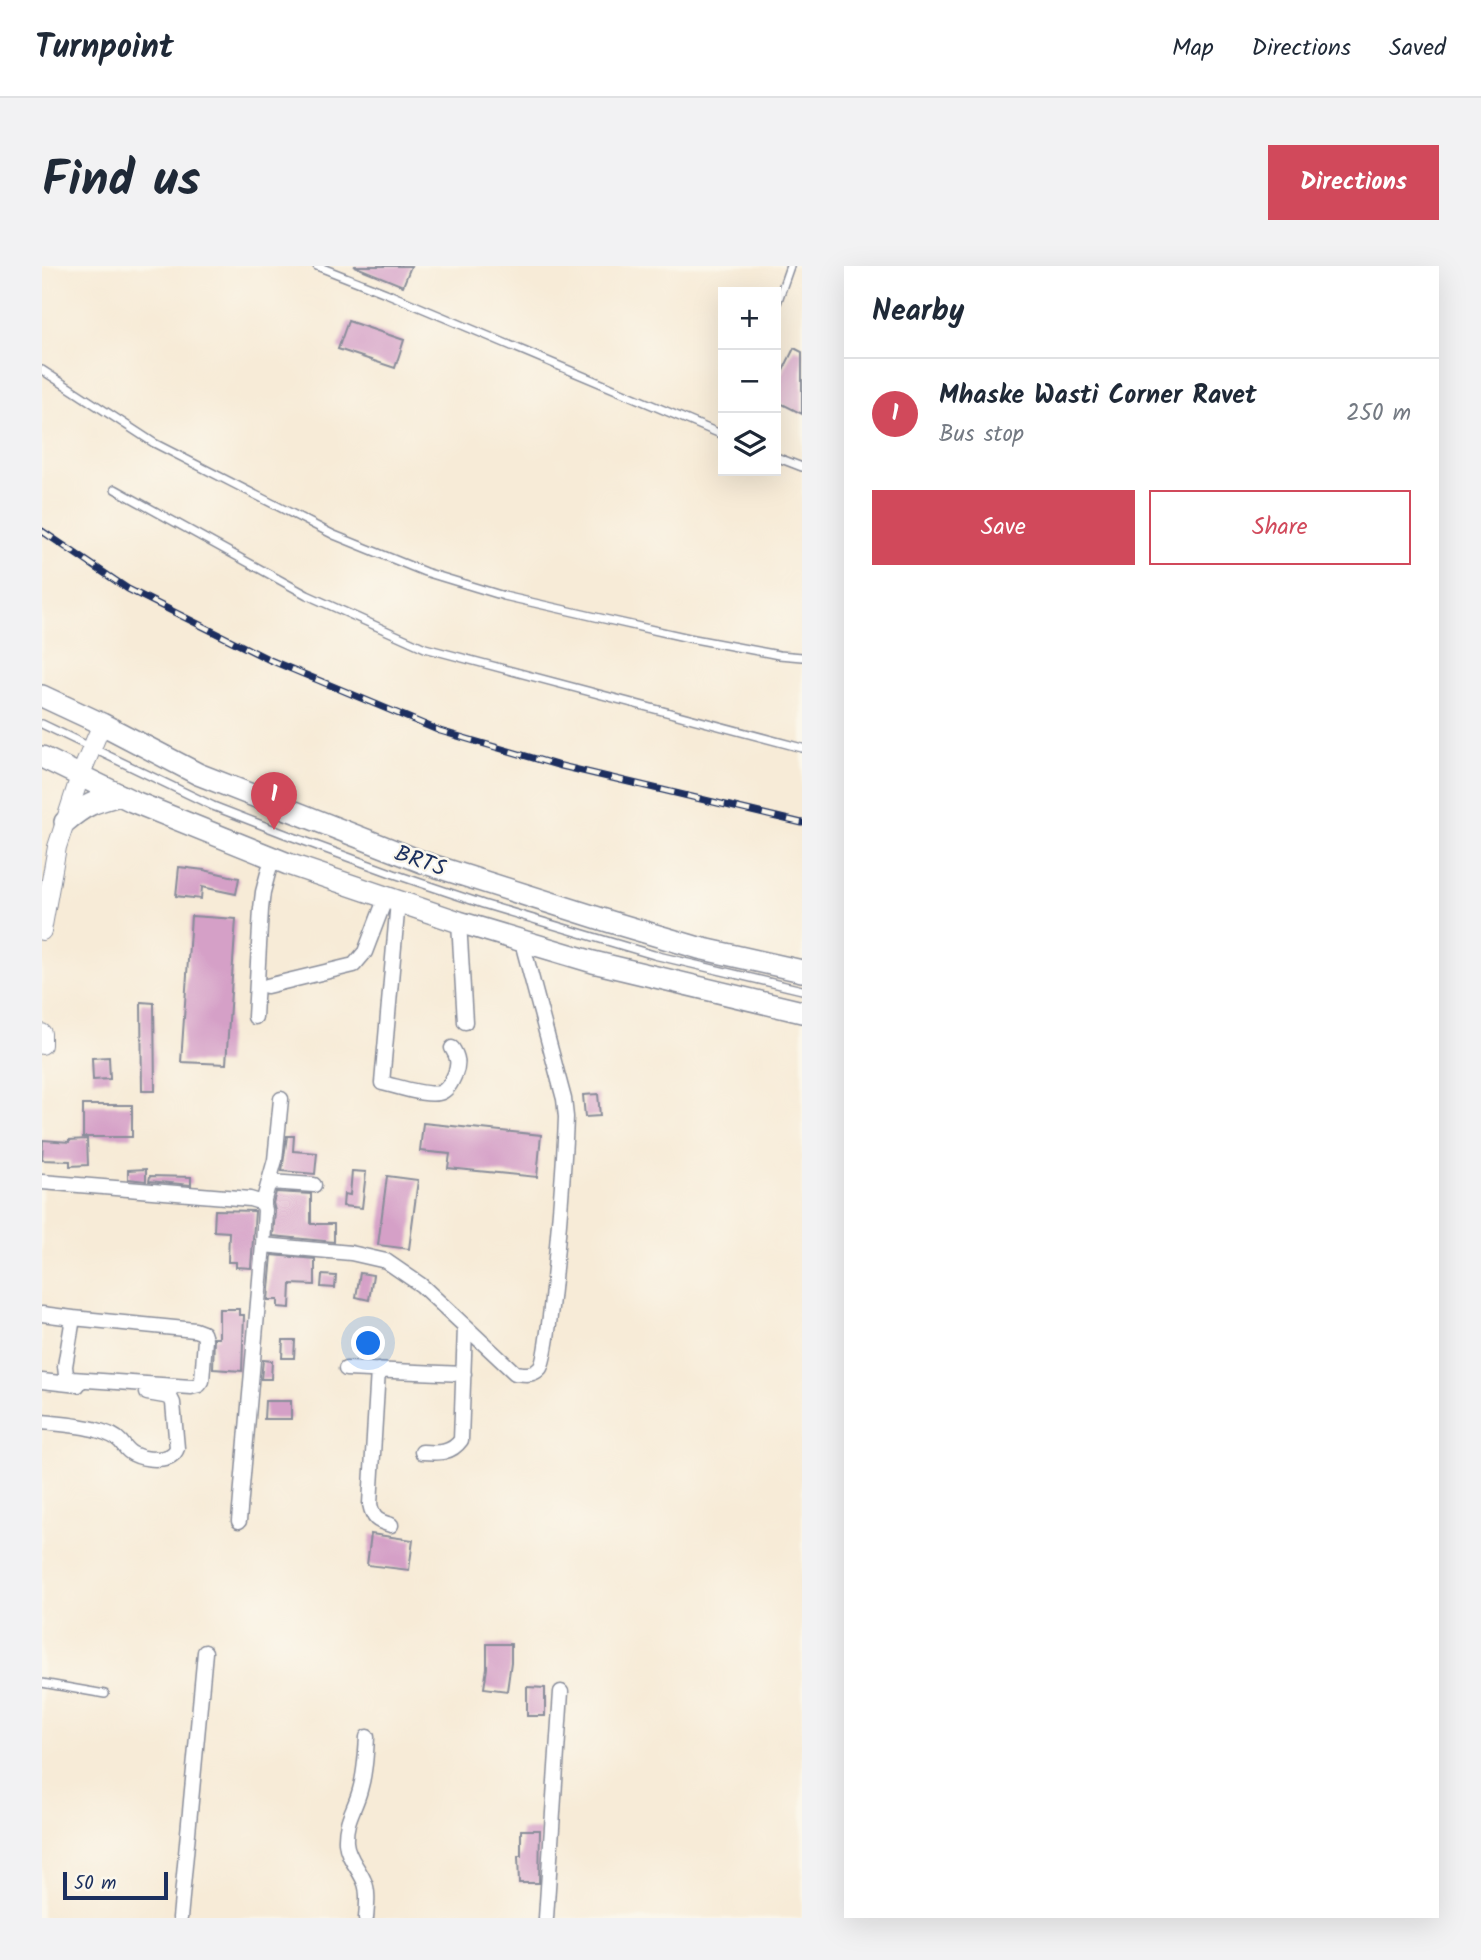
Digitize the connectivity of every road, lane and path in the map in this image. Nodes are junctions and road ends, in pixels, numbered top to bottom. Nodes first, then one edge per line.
1 (317, 266) edge
2 (790, 266) edge
3 (781, 292) edge
4 (42, 370) edge
5 (718, 433) edge
6 (781, 459) edge
7 (802, 467) edge
8 (116, 489) dead end
9 (802, 657) edge
10 (42, 696) edge
11 (42, 724) edge
12 (103, 724) junction
13 (92, 748) junction
14 (802, 748) edge
15 (42, 757) edge
16 (80, 776) junction
17 (120, 795) junction
18 (65, 822) junction
19 (272, 858) junction
20 (392, 899) junction
21 (459, 922) junction
22 (42, 931) edge
23 (522, 942) junction
24 (802, 971) edge
25 (267, 986) dead end
26 (802, 990) edge
27 (802, 1012) edge
28 (255, 1017) dead end
29 (465, 1022) dead end
30 (42, 1033) edge
31 (42, 1045) edge
32 (452, 1048) dead end
33 (281, 1100) dead end
34 (42, 1182) edge
35 (270, 1182) junction
36 (314, 1185) dead end
37 (263, 1203) junction
38 (263, 1245) junction
39 (42, 1314) edge
40 (73, 1318) junction
41 (465, 1327) junction
42 (346, 1369) dead end
43 (378, 1370) junction
44 (464, 1374) junction
45 (42, 1381) edge
46 (42, 1422) edge
47 (422, 1452) dead end
48 (239, 1521) dead end
49 (391, 1525) dead end
50 (205, 1652) dead end
51 (42, 1683) edge
52 (561, 1692) dead end
53 (105, 1694) dead end
54 (367, 1737) dead end
55 (180, 1918) edge
56 (366, 1918) edge
57 (547, 1918) edge

1 - 5 lane
2 - 3 lane
4 - 9 lane
6 - 7 lane
8 - 14 lane
10 - 12 main road
11 - 13 lane, BRTS
12 - 13 street
12 - 24 main road
13 - 16 street
13 - 26 lane, BRTS
15 - 16 main road
16 - 17 main road
16 - 18 street
17 - 18 main road
17 - 19 main road
18 - 22 street
19 - 20 main road
19 - 28 street
20 - 21 main road
20 - 25 street
20 - 32 street
21 - 23 main road
21 - 29 street
23 - 27 main road
23 - 41 street
30 - 31 street
33 - 35 street
34 - 37 street
35 - 36 street
35 - 37 street
37 - 38 street
38 - 41 street
38 - 48 street
39 - 40 street
40 - 40 street
41 - 44 street
42 - 43 street
43 - 44 street
43 - 49 street
44 - 47 street
45 - 46 street
50 - 55 street
51 - 53 lane
52 - 57 street
54 - 56 street

